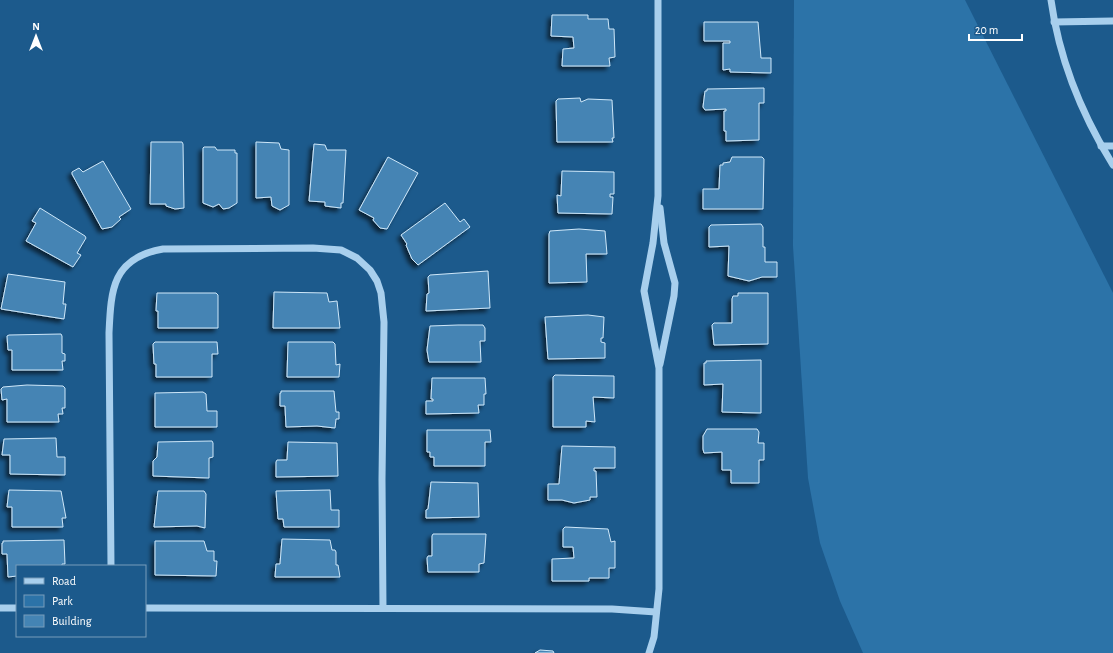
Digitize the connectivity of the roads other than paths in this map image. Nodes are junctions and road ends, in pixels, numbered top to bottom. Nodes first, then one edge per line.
1 (658, 0) edge
2 (1051, 0) edge
3 (1054, 22) junction
4 (1113, 22) edge
5 (1101, 146) junction
6 (1113, 146) edge
7 (1113, 165) edge
8 (658, 196) junction
9 (659, 368) junction
10 (111, 565) edge
11 (0, 608) edge
12 (16, 608) edge
13 (146, 608) edge
14 (384, 608) junction
15 (656, 612) junction
16 (649, 653) edge

1 - 8 street
2 - 3 street
3 - 4 street
3 - 5 street
5 - 6 street
5 - 7 street
8 - 9 street
8 - 9 street
9 - 15 street
10 - 14 street
11 - 12 street
13 - 14 street
14 - 15 street
15 - 16 street

